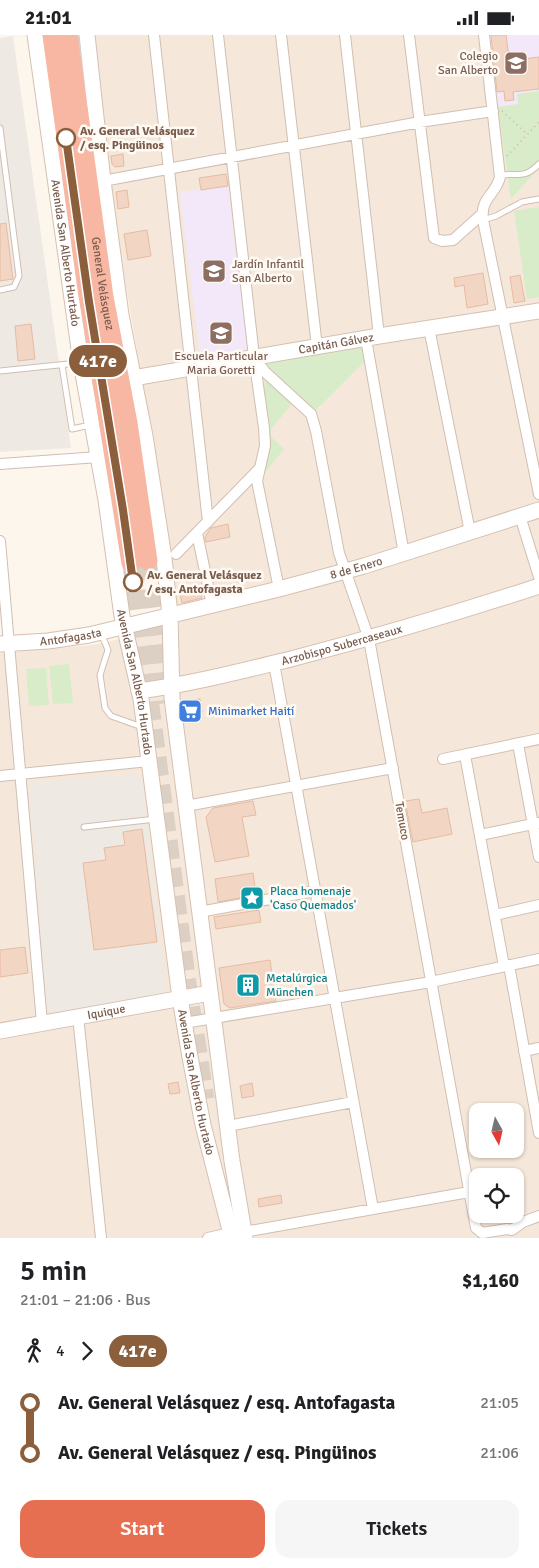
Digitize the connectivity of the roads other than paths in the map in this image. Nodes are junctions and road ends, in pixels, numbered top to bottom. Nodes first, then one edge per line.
1 (35, 35) edge
2 (52, 35) edge
3 (68, 35) edge
4 (78, 35) edge
5 (87, 35) edge
6 (154, 35) edge
7 (218, 35) edge
8 (282, 35) edge
9 (345, 35) edge
10 (409, 35) edge
11 (484, 35) edge
12 (493, 111) junction
13 (79, 122) junction
14 (420, 122) junction
15 (0, 128) edge
16 (356, 134) junction
17 (294, 146) junction
18 (232, 157) junction
19 (539, 164) edge
20 (169, 169) junction
21 (499, 170) junction
22 (103, 181) junction
23 (539, 199) edge
24 (482, 217) junction
25 (0, 290) edge
26 (539, 311) edge
27 (502, 317) junction
28 (430, 328) junction
29 (373, 337) junction
30 (317, 347) junction
31 (254, 357) junction
32 (81, 363) junction
33 (62, 365) junction
34 (191, 368) junction
35 (0, 371) edge
36 (133, 378) junction
37 (93, 425) junction
38 (99, 457) junction
39 (0, 464) edge
40 (260, 468) junction
41 (539, 494) edge
42 (539, 509) edge
43 (520, 516) junction
44 (208, 522) junction
45 (470, 532) junction
46 (197, 533) junction
47 (0, 541) edge
48 (404, 553) junction
49 (176, 554) dead end
50 (345, 571) junction
51 (539, 577) edge
52 (539, 586) edge
53 (279, 589) junction
54 (212, 605) junction
55 (170, 615) junction
56 (124, 626) junction
57 (100, 633) junction
58 (369, 639) junction
59 (128, 642) junction
60 (4, 644) edge
61 (274, 663) junction
62 (171, 687) junction
63 (139, 691) junction
64 (144, 728) junction
65 (539, 739) edge
66 (518, 744) junction
67 (465, 755) junction
68 (443, 759) dead end
69 (149, 761) junction
70 (393, 767) junction
71 (20, 774) junction
72 (0, 776) edge
73 (296, 785) junction
74 (186, 806) junction
75 (157, 819) junction
76 (536, 824) edge
77 (84, 827) dead end
78 (480, 835) junction
79 (539, 857) edge
80 (315, 891) junction
81 (539, 905) edge
82 (199, 912) junction
83 (495, 915) junction
84 (539, 959) edge
85 (507, 965) junction
86 (431, 982) junction
87 (210, 993) junction
88 (180, 998) junction
89 (334, 998) junction
90 (78, 1017) junction
91 (214, 1019) junction
92 (42, 1023) junction
93 (184, 1023) junction
94 (0, 1031) edge
95 (539, 1048) edge
96 (524, 1051) junction
97 (353, 1102) junction
98 (228, 1126) junction
99 (539, 1133) edge
100 (469, 1192) joint
101 (373, 1209) junction
102 (539, 1216) edge
103 (475, 1223) edge
104 (514, 1234) edge
105 (238, 1235) edge
106 (100, 1238) edge
107 (208, 1238) edge

1 - 32 main road, Avenida San Alberto Hurtado
2 - 13 highway, General Velásquez
3 - 13 highway, General Velásquez
4 - 13 highway
5 - 22 main road, Avenida San Alberto Hurtado
6 - 20 street
7 - 18 street
8 - 17 street
9 - 16 street
10 - 14 street
11 - 12 street
12 - 14 street
12 - 21 street
14 - 16 street
14 - 24 street
15 - 25 lane
16 - 17 street
16 - 29 street
17 - 18 street
17 - 30 street
18 - 20 street
18 - 31 street
19 - 21 lane
20 - 22 street
20 - 34 street
21 - 24 street
22 - 36 main road, Avenida San Alberto Hurtado
23 - 24 lane
24 - 27 street
26 - 27 main road, Capitán Gálvez
27 - 28 main road, Capitán Gálvez
27 - 41 street
28 - 29 main road, Capitán Gálvez
28 - 45 street
29 - 30 main road, Capitán Gálvez
29 - 48 street
30 - 31 main road, Capitán Gálvez
31 - 34 main road, Capitán Gálvez
31 - 40 street
31 - 50 street, Temuco
32 - 33 lane
32 - 37 main road, Avenida San Alberto Hurtado
33 - 35 lane
33 - 37 lane
34 - 36 main road, Capitán Gálvez
34 - 44 street
36 - 55 main road, Avenida San Alberto Hurtado
37 - 38 main road, Avenida San Alberto Hurtado
38 - 39 street
38 - 56 main road, Avenida San Alberto Hurtado
40 - 44 street
40 - 53 street
42 - 43 main road, 8 de Enero
43 - 45 main road, 8 de Enero
43 - 51 street
44 - 46 street
45 - 48 main road, 8 de Enero
46 - 49 street
46 - 54 street
47 - 60 street
48 - 50 main road, 8 de Enero
50 - 53 main road, 8 de Enero
50 - 58 street, Temuco
52 - 58 main road, Arzobispo Subercaseaux
53 - 54 main road, 8 de Enero
54 - 55 main road, 8 de Enero
55 - 56 main road, Antofagasta
55 - 62 main road, Avenida San Alberto Hurtado
56 - 57 main road, Antofagasta
56 - 59 main road, Avenida San Alberto Hurtado
57 - 59 main road
57 - 60 main road, Antofagasta
57 - 64 lane
58 - 61 main road, Arzobispo Subercaseaux
58 - 70 street, Temuco
59 - 63 main road, Avenida San Alberto Hurtado
60 - 71 street
61 - 62 main road, Arzobispo Subercaseaux
61 - 73 street
62 - 63 main road, Arzobispo Subercaseaux
62 - 74 main road, Avenida San Alberto Hurtado
63 - 64 main road, Avenida San Alberto Hurtado
64 - 69 main road, Avenida San Alberto Hurtado
65 - 66 street
66 - 67 street
66 - 76 street
67 - 68 street
67 - 78 street
69 - 71 street
69 - 75 main road, Avenida San Alberto Hurtado
70 - 73 street
70 - 86 street, Temuco
71 - 72 street
71 - 92 street
73 - 74 street
73 - 80 street
74 - 82 main road, Avenida San Alberto Hurtado
75 - 77 lane
75 - 88 main road, Avenida San Alberto Hurtado
76 - 78 street
76 - 79 street
78 - 83 street
80 - 82 street
80 - 89 street
81 - 83 street
82 - 87 main road, Avenida San Alberto Hurtado
83 - 85 street
84 - 85 street
85 - 86 street
85 - 96 street
86 - 89 street
86 - 100 street, Temuco
87 - 88 main road, Iquique
87 - 91 main road, Avenida San Alberto Hurtado
88 - 90 main road, Iquique
88 - 93 main road, Avenida San Alberto Hurtado
89 - 91 street
89 - 97 street
90 - 92 main road, Iquique
90 - 106 street
91 - 93 street
91 - 98 main road, Avenida San Alberto Hurtado
92 - 94 main road, Iquique
93 - 105 main road, Avenida San Alberto Hurtado
95 - 96 street
96 - 99 street
97 - 98 street
97 - 101 street
98 - 105 main road, Avenida San Alberto Hurtado
100 - 101 street
101 - 105 street
102 - 104 street
103 - 104 street, Temuco
105 - 107 street

